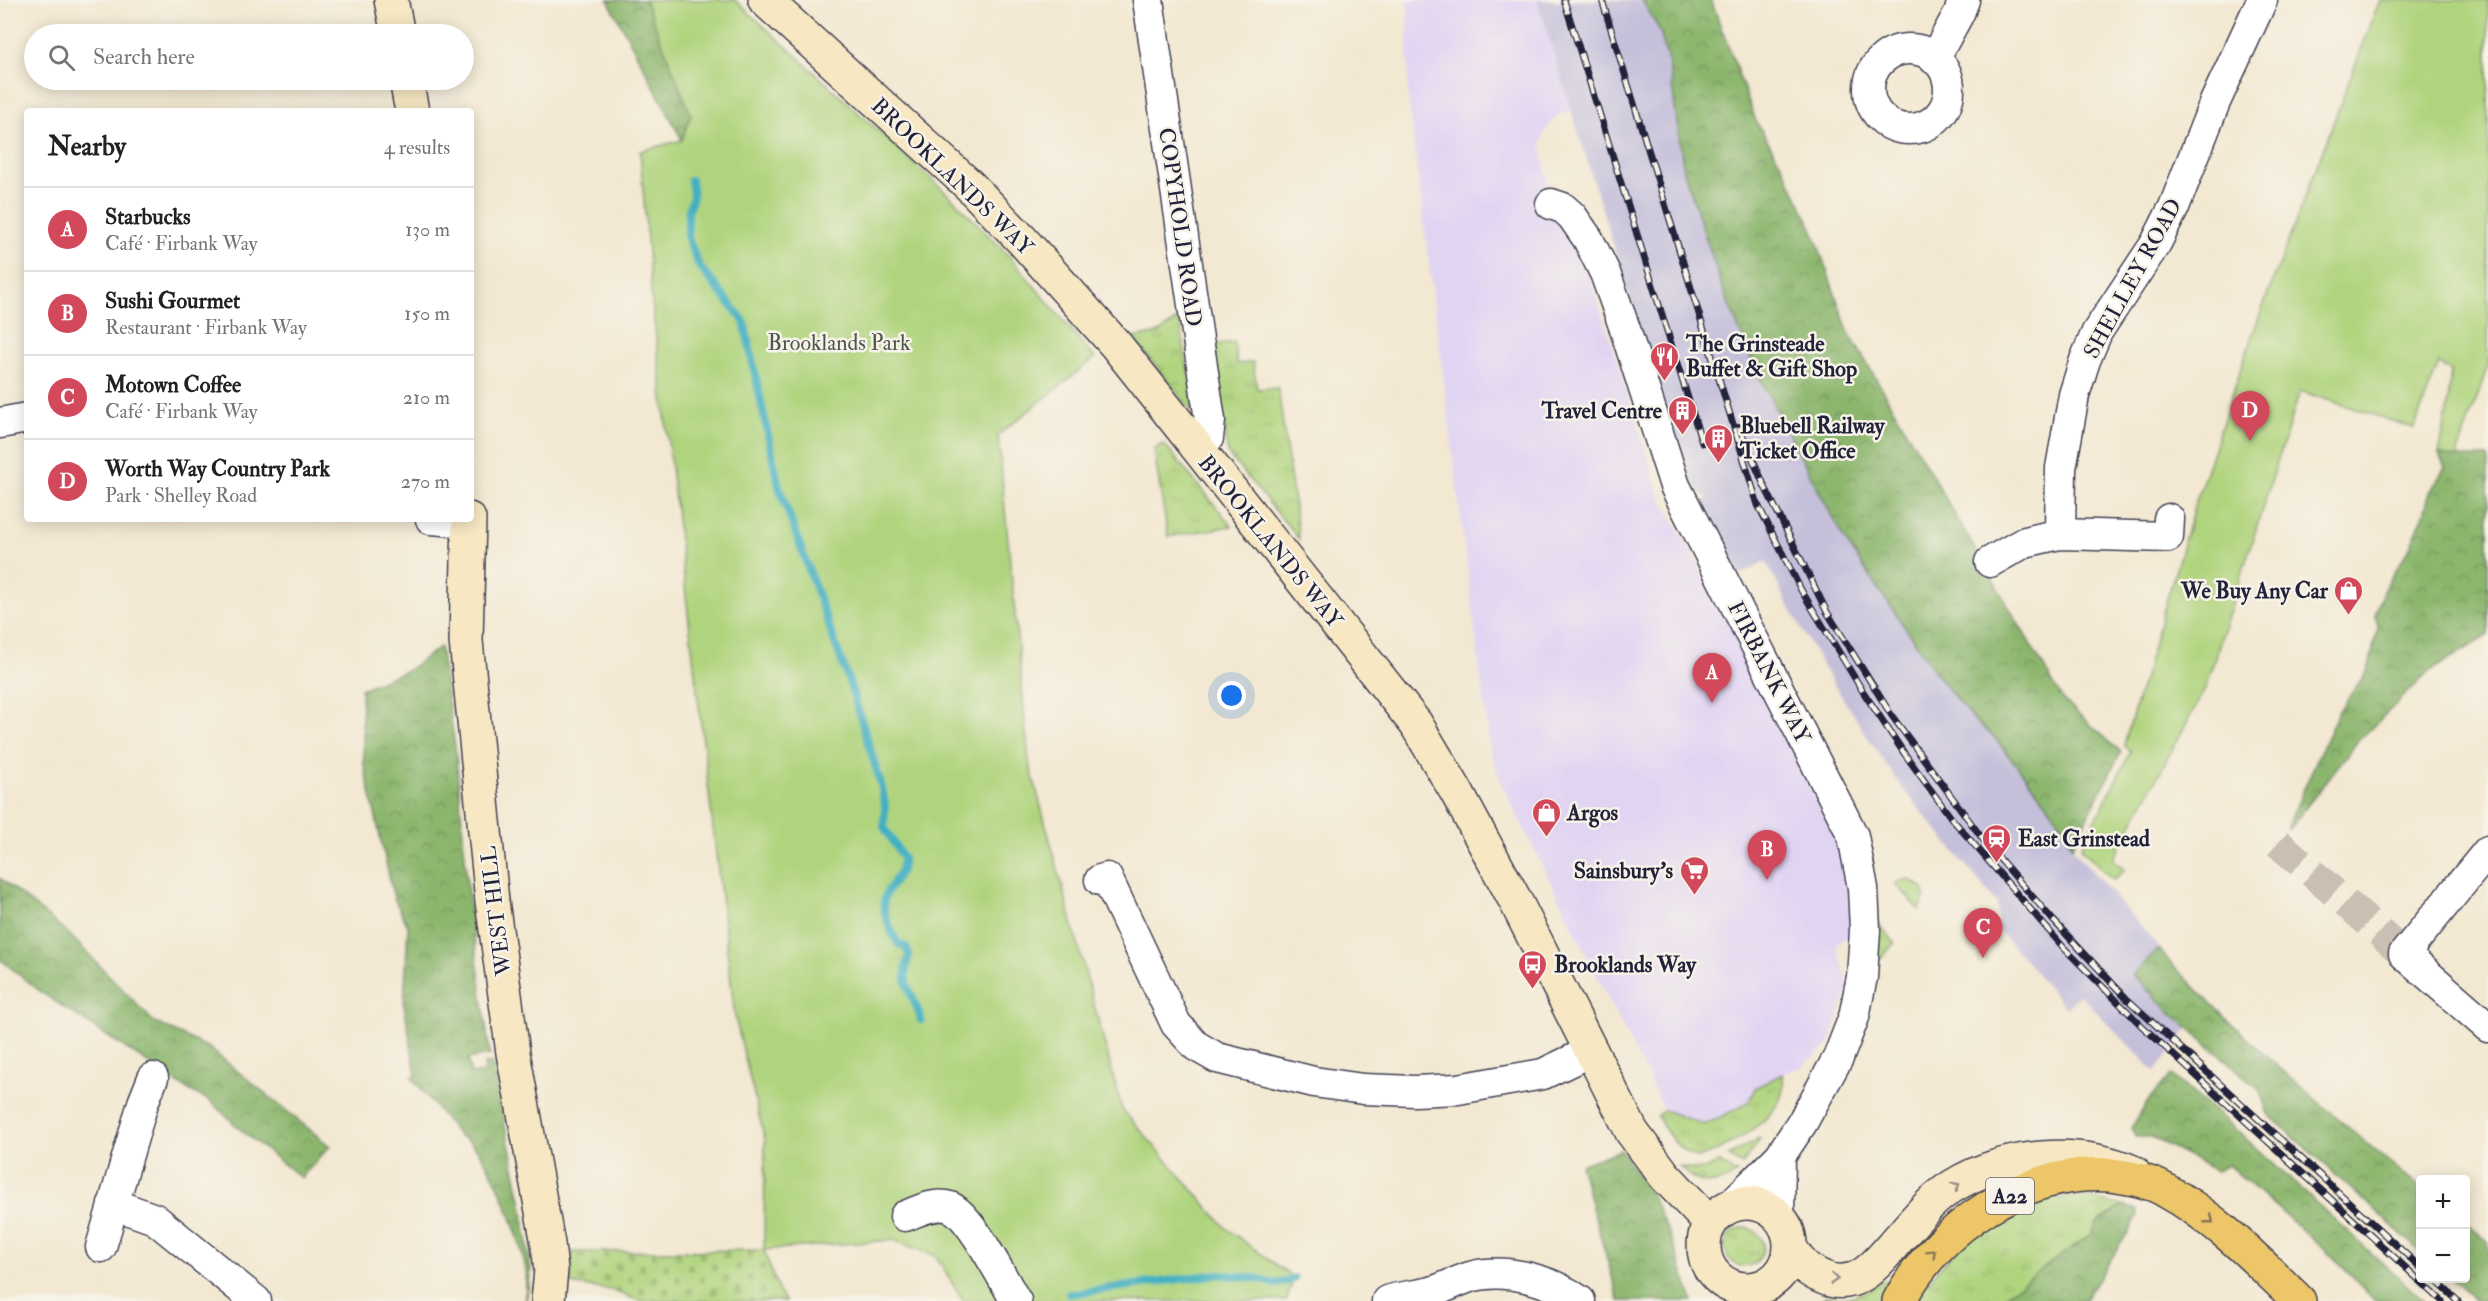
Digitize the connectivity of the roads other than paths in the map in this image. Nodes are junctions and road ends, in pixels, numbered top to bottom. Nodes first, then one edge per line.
1 (391, 0) edge
2 (765, 0) edge
3 (1148, 0) edge
4 (1964, 0) edge
5 (2262, 0) edge
6 (396, 24) edge
7 (1934, 59) dead end
8 (408, 90) edge
9 (411, 108) edge
10 (1551, 204) dead end
11 (24, 419) edge
12 (0, 423) edge
13 (1197, 449) junction
14 (2169, 519) dead end
15 (469, 522) edge
16 (2060, 534) junction
17 (1990, 562) dead end
18 (2488, 850) edge
19 (1100, 880) dead end
20 (2488, 1028) edge
21 (1591, 1051) junction
22 (153, 1078) dead end
23 (1780, 1156) junction
24 (2161, 1188) junction
25 (113, 1204) junction
26 (1720, 1214) junction
27 (905, 1216) dead end
28 (1785, 1232) junction
29 (101, 1246) dead end
30 (1718, 1288) edge
31 (1764, 1294) edge
32 (256, 1301) edge
33 (548, 1301) edge
34 (1016, 1301) edge
35 (1387, 1301) edge
36 (1580, 1301) edge
37 (1899, 1301) edge
38 (2299, 1301) edge

1 - 6 main road
2 - 13 main road, BROOKLANDS WAY
3 - 13 street, COPYHOLD ROAD
4 - 7 street
5 - 16 street, SHELLEY ROAD
8 - 9 main road
10 - 23 street, FIRBANK WAY
11 - 12 street
13 - 21 main road, BROOKLANDS WAY
14 - 16 street
15 - 33 main road, WEST HILL
16 - 17 street
18 - 20 street
19 - 21 street
21 - 26 main road, BROOKLANDS WAY
22 - 25 street
23 - 26 street, FIRBANK WAY
23 - 28 street
28 -> 24 main road
37 -> 24 highway, A22
24 -> 38 highway, A22
25 - 29 street
25 - 32 street
26 - 28 main road
26 - 30 main road
27 - 34 street
28 - 31 main road
30 - 31 main road
35 - 36 street

